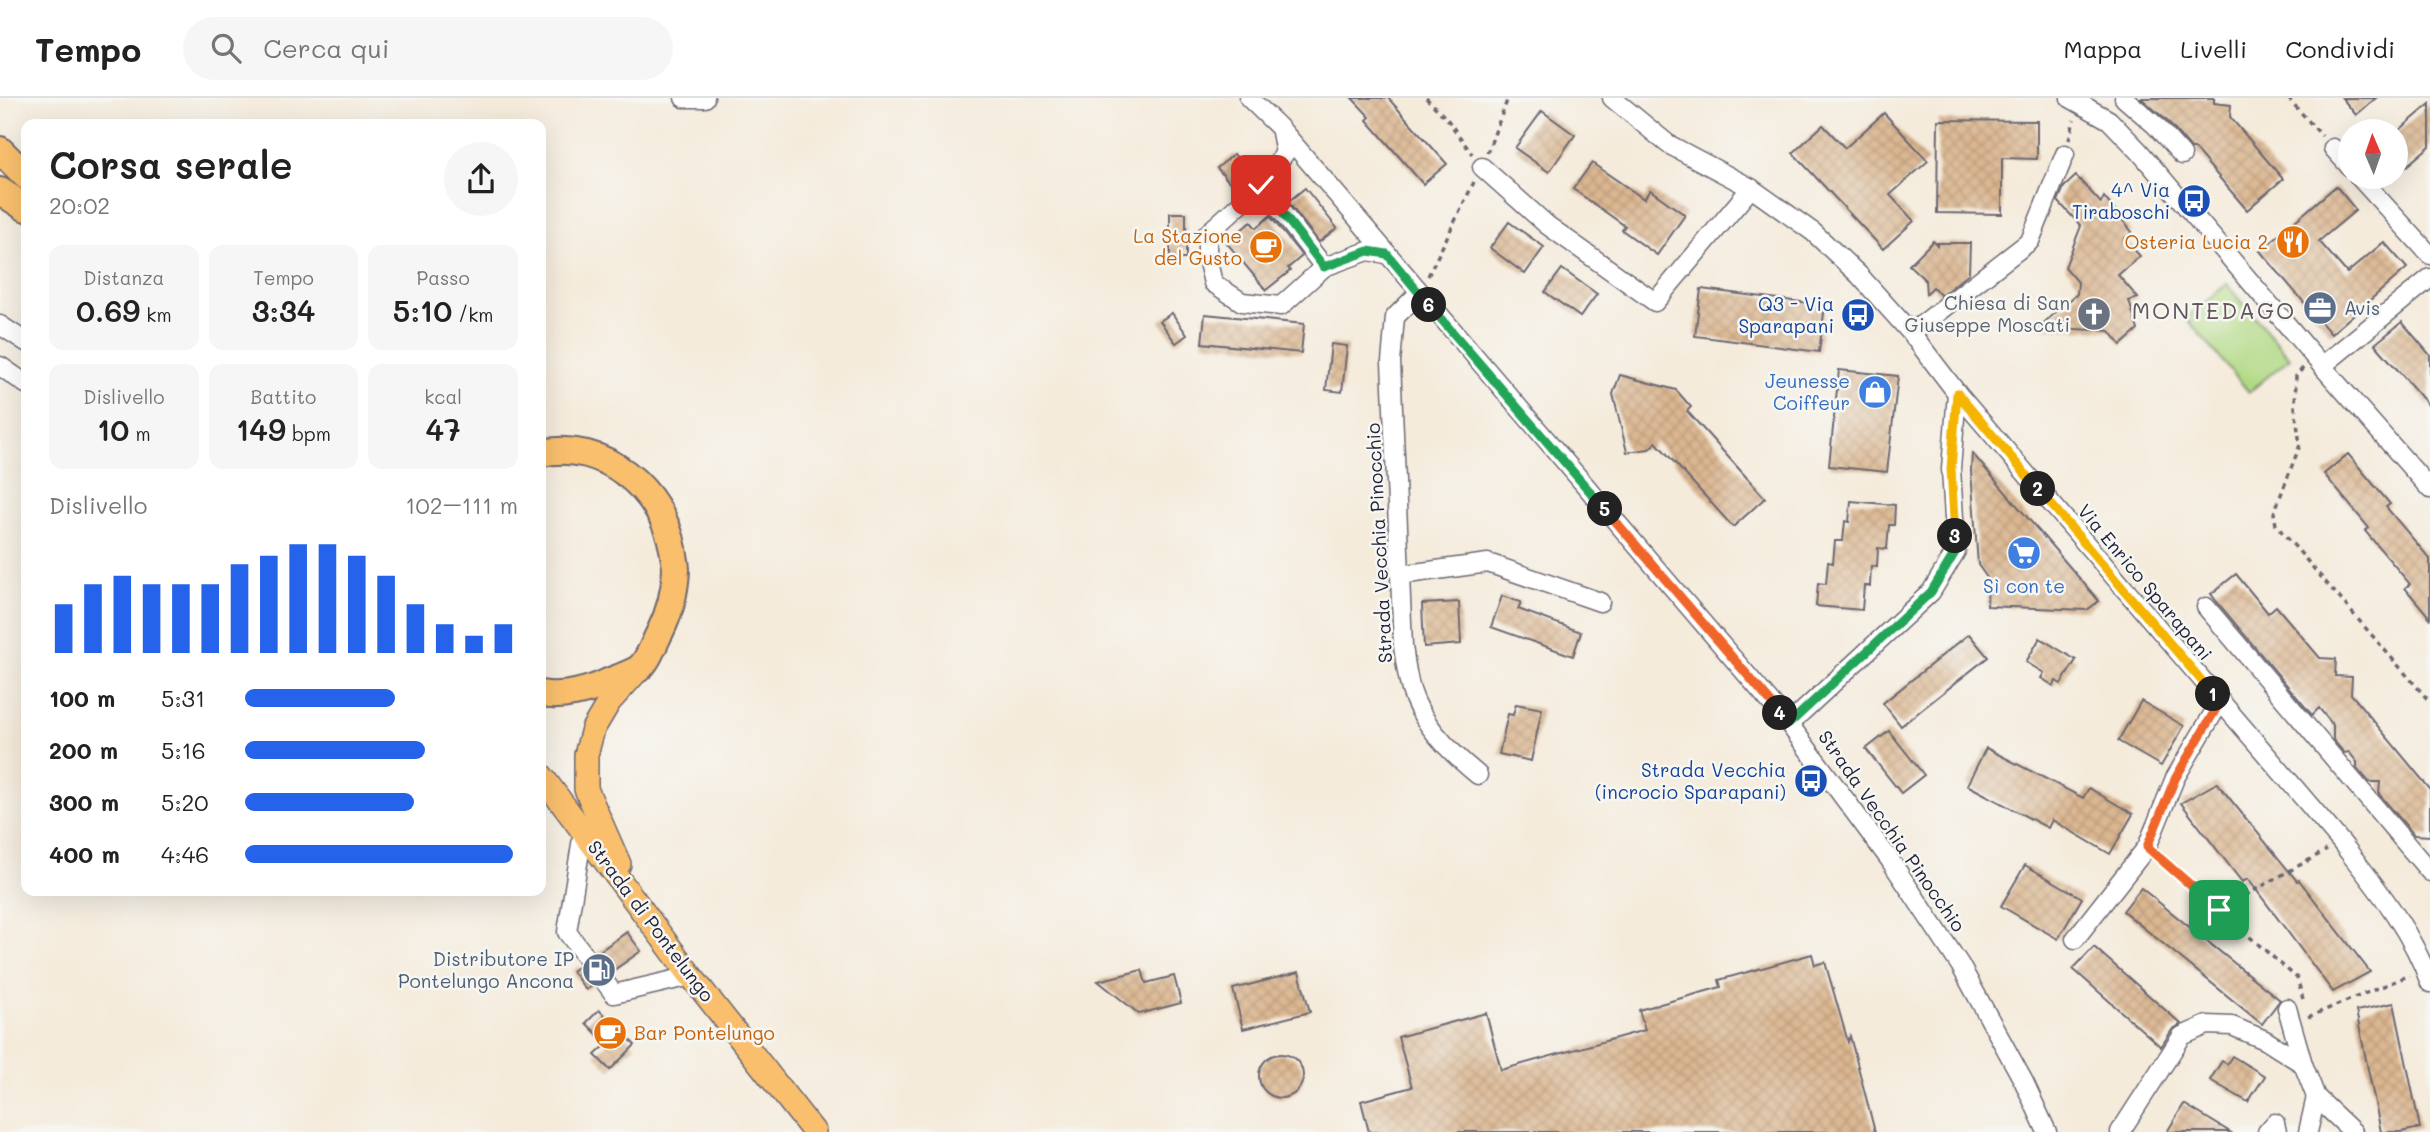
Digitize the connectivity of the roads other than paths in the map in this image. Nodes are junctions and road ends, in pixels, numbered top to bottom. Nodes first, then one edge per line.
1 (684, 98) edge
2 (705, 98) edge
3 (1249, 98) edge
4 (1612, 98) edge
5 (2124, 98) edge
6 (2075, 99) edge
7 (1280, 128) junction
8 (2333, 148) road end
9 (0, 150) edge
10 (2065, 153) road end
11 (2338, 154) edge
12 (2182, 155) dead end
13 (1482, 167) road end
14 (21, 171) edge
15 (1261, 185) junction
16 (1751, 188) junction
17 (2370, 189) edge
18 (0, 191) edge
19 (21, 205) edge
20 (1387, 254) junction
21 (2430, 255) edge
22 (1324, 267) junction
23 (2430, 278) edge
24 (1419, 293) junction
25 (0, 325) edge
26 (1912, 333) junction
27 (21, 339) edge
28 (2318, 361) junction
29 (0, 366) edge
30 (21, 381) edge
31 (1957, 393) junction
32 (546, 453) edge
33 (2430, 489) edge
34 (1400, 575) junction
35 (1600, 602) dead end
36 (2206, 607) dead end
37 (640, 668) junction
38 (546, 694) edge
39 (2220, 702) junction
40 (1789, 724) junction
41 (1478, 775) dead end
42 (546, 782) edge
43 (583, 832) junction
44 (2430, 872) edge
45 (632, 896) junction
46 (2075, 939) dead end
47 (691, 976) junction
48 (2428, 976) edge
49 (2296, 1005) road end
50 (2303, 1064) junction
51 (2316, 1097) junction
52 (814, 1132) edge
53 (2047, 1132) edge
54 (2120, 1132) edge
55 (2267, 1132) edge
56 (2277, 1132) edge
57 (2308, 1132) edge
58 (2353, 1132) edge

1 - 2 street
3 - 7 street, Strada Vecchia Pinocchio
4 - 16 street, Via Enrico Sparapani
5 - 12 street
6 - 28 street
7 - 15 street
7 - 20 street, Strada Vecchia Pinocchio
8 - 11 street
9 - 14 highway
10 - 26 street
13 - 16 street
15 - 22 street
15 - 22 street
16 - 26 street, Via Enrico Sparapani
17 - 21 street
18 - 19 highway
20 - 22 street
20 - 24 street, Strada Vecchia Pinocchio
23 - 28 street
24 - 34 street, Strada Vecchia Pinocchio
24 - 40 street, Strada Vecchia Pinocchio
25 - 27 street
26 - 31 street, Via Enrico Sparapani
28 - 33 street
29 - 30 street
31 - 39 street, Via Enrico Sparapani
31 - 40 street
32 - 37 highway
34 - 35 street
34 - 41 street, Strada Vecchia Pinocchio
36 - 44 street, Via Enrico Sparapani
37 - 38 highway
37 - 45 main road
39 - 46 street
39 - 48 street, Via Enrico Sparapani
40 - 53 street, Strada Vecchia Pinocchio
42 - 43 main road, Strada di Pontelungo
43 - 45 main road, Strada di Pontelungo
43 - 47 street
45 - 47 main road, Strada di Pontelungo
47 - 52 main road, Strada di Pontelungo
49 - 50 street
50 - 51 street
50 - 54 street
51 - 57 street
51 - 58 street
55 - 56 street

